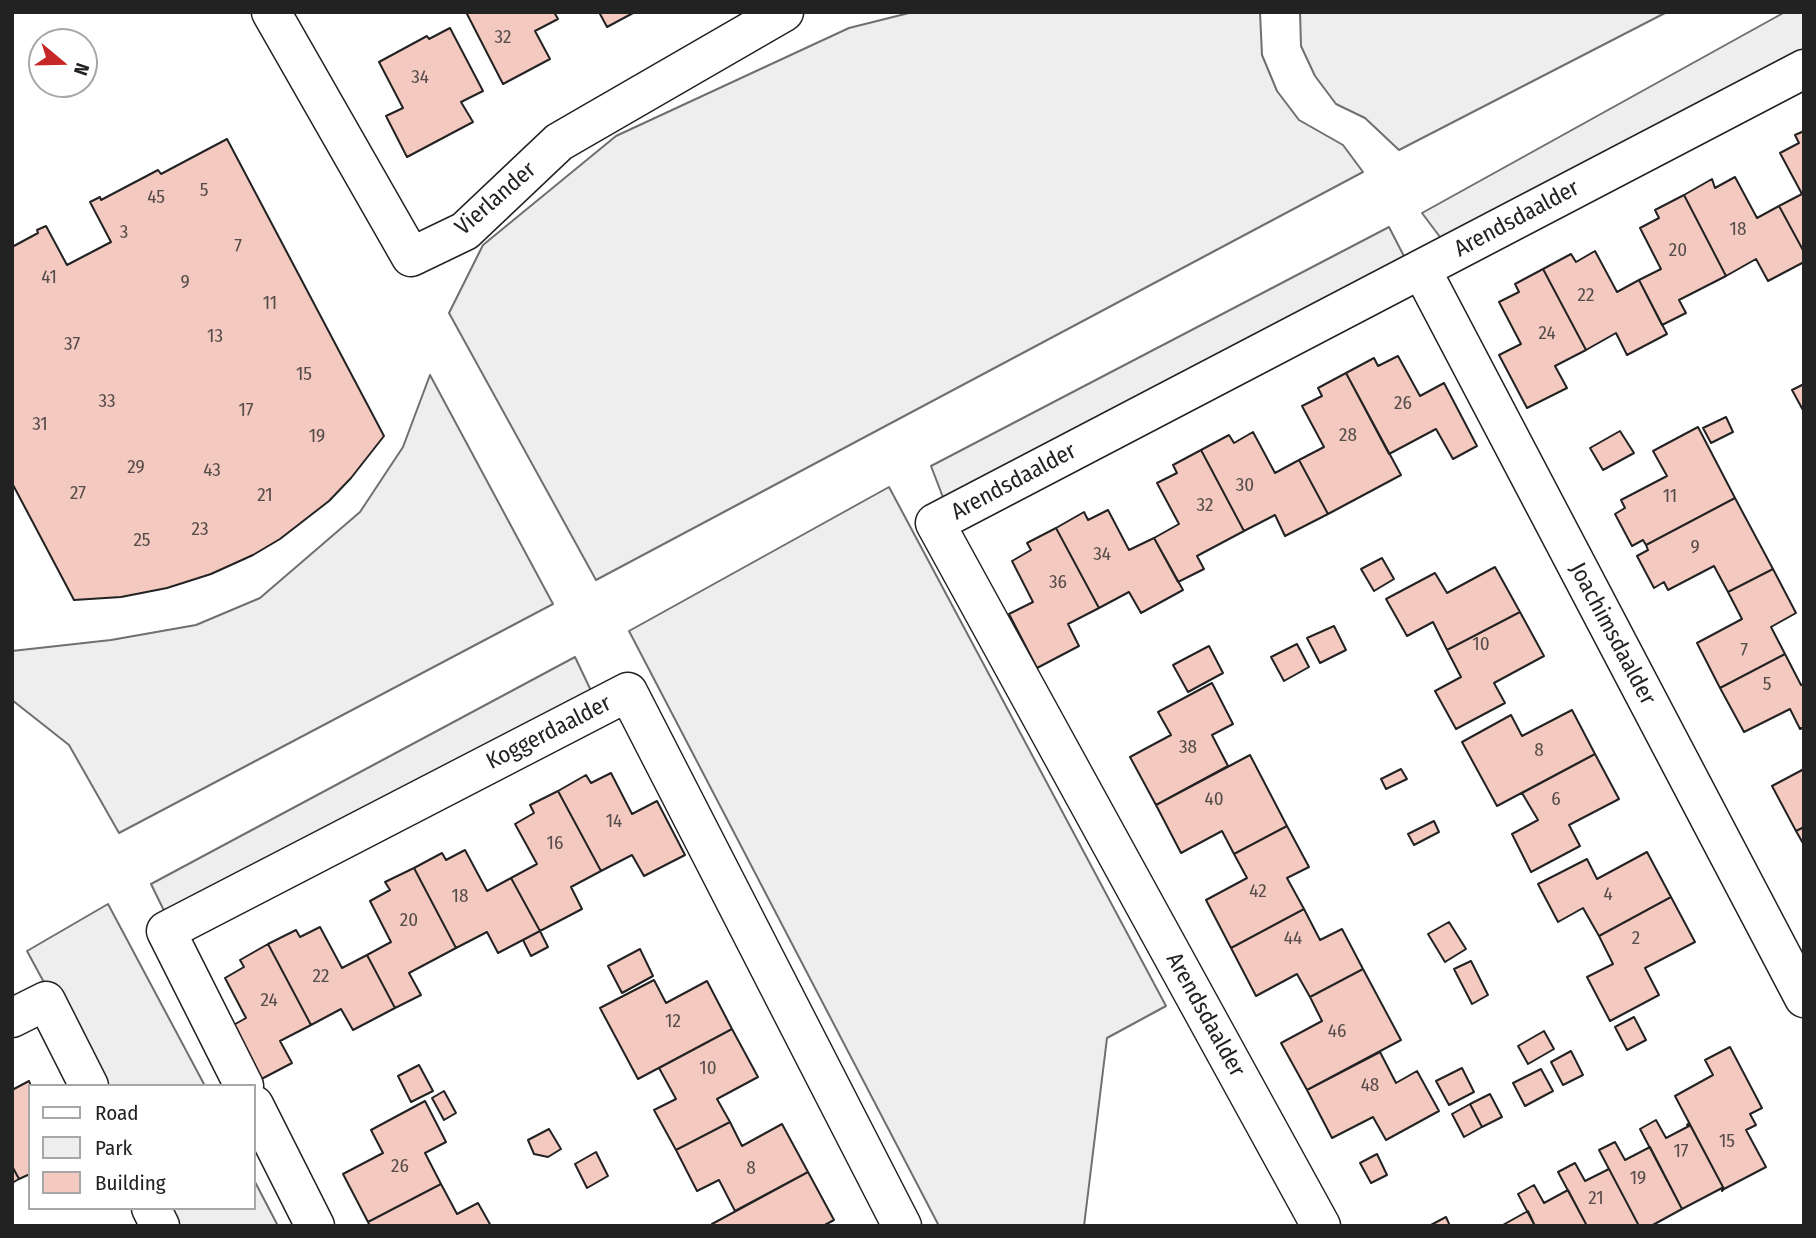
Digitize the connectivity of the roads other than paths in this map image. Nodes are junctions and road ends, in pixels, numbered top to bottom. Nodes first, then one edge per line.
1 (271, 12) edge
2 (784, 12) edge
3 (1804, 69) edge
4 (1421, 269) junction
5 (1804, 998) edge
6 (12, 1018) edge
7 (88, 1084) edge
8 (243, 1084) edge
9 (256, 1109) edge
10 (152, 1210) edge
11 (160, 1226) edge
12 (315, 1226) edge
13 (902, 1226) edge
14 (1321, 1226) edge

1 - 2 street, Vierlander
3 - 4 street, Arendsdaalder
4 - 5 street, Joachimsdaalder
4 - 14 street, Arendsdaalder
6 - 7 street
8 - 13 street, Koggerdaalder
9 - 12 street
10 - 11 street

